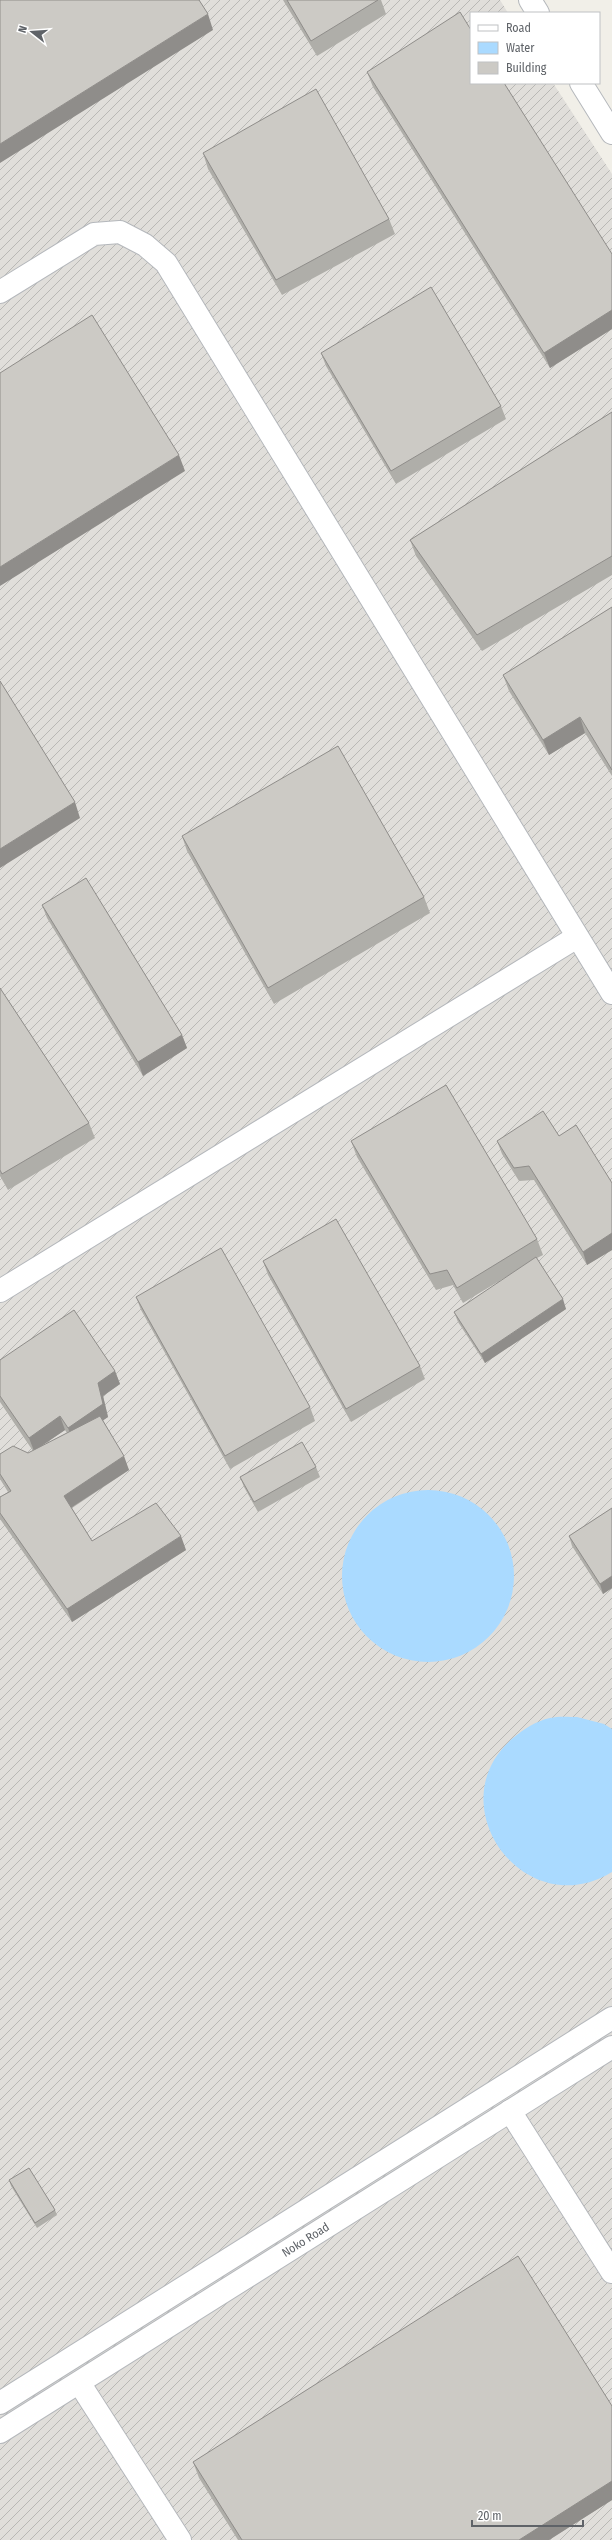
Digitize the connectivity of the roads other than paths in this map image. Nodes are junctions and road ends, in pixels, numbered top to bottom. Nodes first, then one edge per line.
1 (530, 0) edge
2 (537, 12) edge
3 (582, 84) edge
4 (612, 133) edge
5 (0, 292) edge
6 (577, 937) junction
7 (612, 994) edge
8 (0, 1291) edge
9 (612, 2018) edge
10 (612, 2047) edge
11 (510, 2111) junction
12 (612, 2272) edge
13 (80, 2384) junction
14 (0, 2403) edge
15 (0, 2432) edge
16 (180, 2540) edge

1 - 2 street
3 - 4 street
5 - 6 street
6 - 7 street
6 - 8 street
9 - 14 street
10 - 11 street, Noko Road
11 - 12 street
11 - 13 street, Noko Road
13 - 15 street, Noko Road
13 - 16 street

